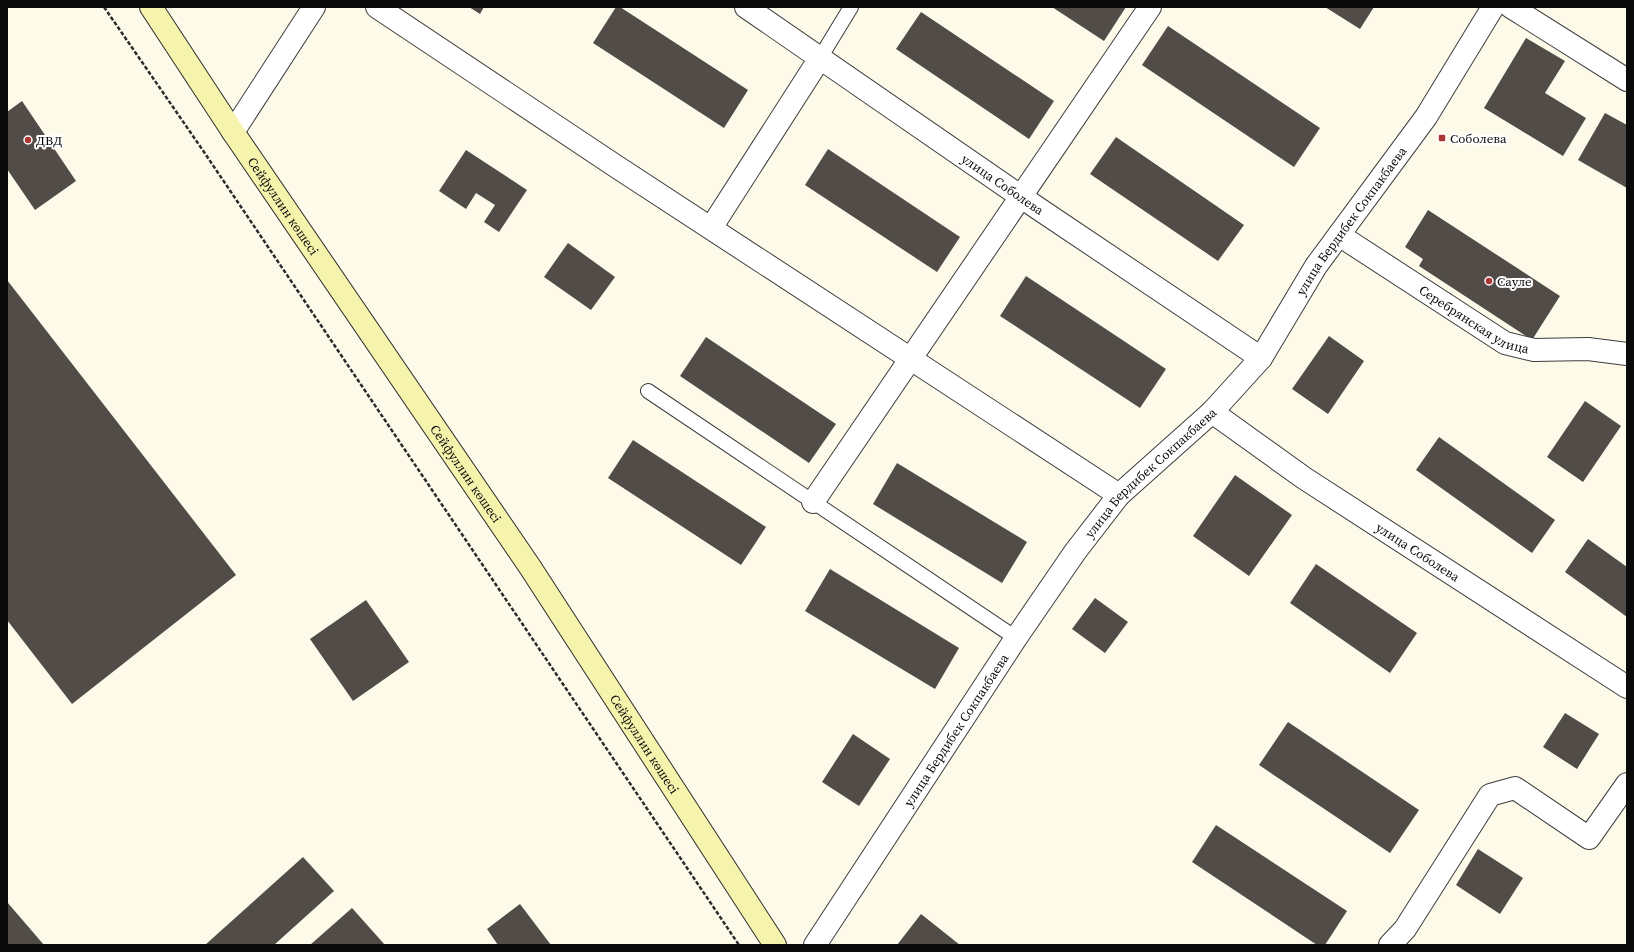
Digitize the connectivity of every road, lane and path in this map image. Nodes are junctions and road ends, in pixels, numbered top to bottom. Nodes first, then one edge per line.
1 (104, 7) edge
2 (151, 7) edge
3 (314, 7) edge
4 (377, 7) edge
5 (746, 7) edge
6 (851, 7) edge
7 (1150, 7) edge
8 (1493, 7) edge
9 (1511, 7) edge
10 (820, 58) junction
11 (1627, 80) edge
12 (233, 132) junction
13 (1021, 197) junction
14 (711, 228) junction
15 (1339, 235) junction
16 (1627, 354) edge
17 (1261, 358) junction
18 (910, 359) junction
19 (648, 391) dead end
20 (1212, 412) junction
21 (1119, 495) junction
22 (814, 502) junction
23 (1016, 638) junction
24 (1627, 687) edge
25 (1627, 784) edge
26 (740, 945) edge
27 (775, 945) edge
28 (815, 945) edge
29 (1390, 945) edge

1 - 26 path
2 - 12 main road, Сейфуллин көшесі
3 - 12 street
4 - 14 street
5 - 10 street, улица Соболева
6 - 10 lane
7 - 13 street
8 - 15 street, улица Бердибек Сокпакбаева
9 - 11 street
10 - 13 street, улица Соболева
10 - 14 street
12 - 27 main road, Сейфуллин көшесі
13 - 17 street, улица Соболева
13 - 18 street
14 - 18 street
15 - 16 street, Серебрянская улица
15 - 17 street, улица Бердибек Сокпакбаева
17 - 20 street, улица Бердибек Сокпакбаева
18 - 21 street
18 - 22 street
19 - 22 lane
20 - 21 street, улица Бердибек Сокпакбаева
20 - 24 street, улица Соболева
21 - 23 street, улица Бердибек Сокпакбаева
22 - 23 lane
23 - 28 street, улица Бердибек Сокпакбаева
25 - 29 street

